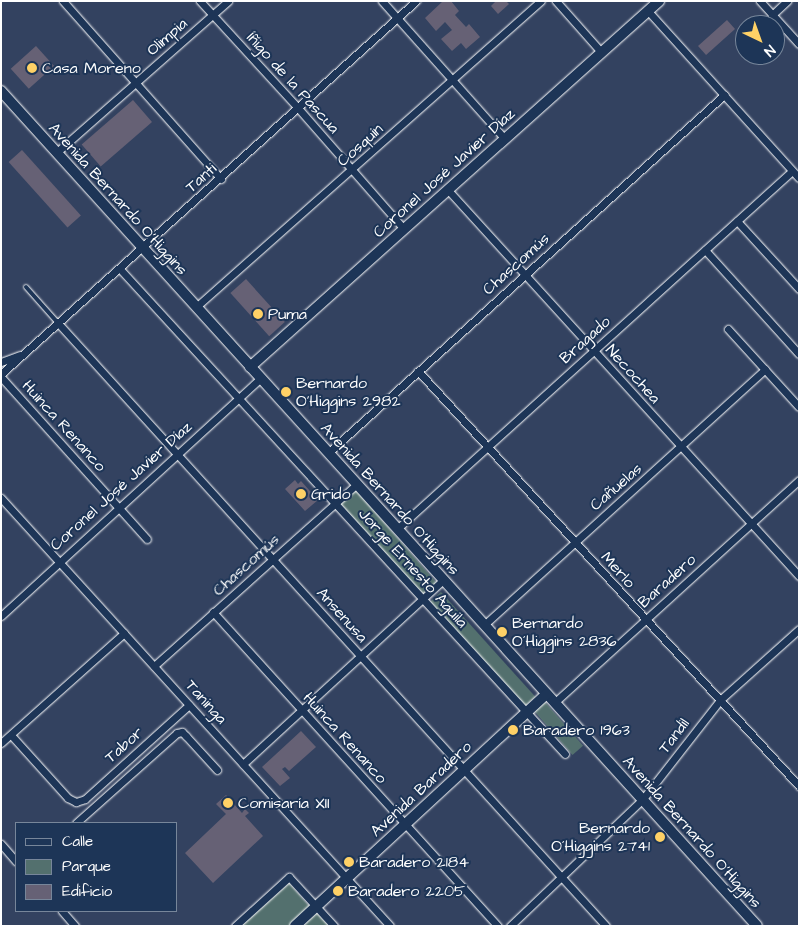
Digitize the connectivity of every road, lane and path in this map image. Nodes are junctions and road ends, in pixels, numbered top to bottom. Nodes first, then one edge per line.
1 (63, 1) edge
2 (200, 1) edge
3 (228, 1) edge
4 (382, 1) edge
5 (416, 1) edge
6 (541, 1) edge
7 (556, 1) edge
8 (659, 1) edge
9 (760, 1) edge
10 (787, 1) edge
11 (648, 11) junction
12 (212, 15) junction
13 (772, 15) joint
14 (397, 18) junction
15 (785, 29) edge
16 (799, 44) edge
17 (602, 53) junction
18 (453, 80) junction
19 (135, 83) junction
20 (1, 91) edge
21 (724, 95) junction
22 (298, 108) junction
23 (505, 139) junction
24 (56, 152) junction
25 (352, 171) junction
26 (792, 171) junction
27 (221, 178) junction
28 (799, 178) edge
29 (448, 190) junction
30 (737, 221) junction
31 (404, 229) junction
32 (142, 249) junction
33 (705, 250) junction
34 (120, 269) junction
35 (524, 275) junction
36 (26, 287) dead end
37 (799, 289) edge
38 (196, 308) junction
39 (58, 323) junction
40 (728, 329) dead end
41 (594, 351) junction
42 (25, 353) junction
43 (799, 354) edge
44 (1, 362) edge
45 (250, 367) junction
46 (765, 369) junction
47 (418, 371) junction
48 (1, 375) edge
49 (260, 379) junction
50 (239, 399) junction
51 (799, 408) edge
52 (488, 447) junction
53 (681, 448) junction
54 (328, 453) junction
55 (178, 454) junction
56 (799, 480) edge
57 (356, 485) junction
58 (1, 498) edge
59 (335, 503) junction
60 (119, 508) junction
61 (751, 524) junction
62 (397, 529) junction
63 (147, 539) dead end
64 (574, 542) junction
65 (273, 559) junction
66 (60, 562) junction
67 (799, 576) edge
68 (443, 580) junction
69 (422, 599) junction
70 (214, 612) junction
71 (1, 616) edge
72 (645, 620) junction
73 (484, 625) junction
74 (799, 629) edge
75 (124, 633) junction
76 (361, 656) junction
77 (154, 666) junction
78 (546, 694) junction
79 (720, 700) junction
80 (554, 703) junction
81 (189, 705) junction
82 (302, 710) junction
83 (526, 712) junction
84 (11, 735) junction
85 (1, 743) edge
86 (565, 754) dead end
87 (243, 764) junction
88 (217, 770) dead end
89 (464, 770) junction
90 (114, 773) junction
91 (122, 782) junction
92 (799, 786) edge
93 (642, 800) junction
94 (77, 822) edge
95 (405, 824) junction
96 (1, 844) edge
97 (15, 860) edge
98 (561, 877) junction
99 (347, 878) junction
100 (316, 906) junction
101 (63, 912) edge
102 (72, 925) edge
103 (235, 926) edge
104 (295, 926) edge
105 (334, 926) edge
106 (390, 926) edge
107 (498, 926) edge
108 (510, 926) edge
109 (606, 926) edge
110 (757, 926) edge

1 - 19 street
2 - 12 street, Íñigo de la Pascua
3 - 12 street, Olimpia
4 - 14 street
5 - 14 street, Tanti
6 - 18 street, Cosquín
7 - 17 street
8 - 11 main road, Coronel José Javier Díaz
9 - 13 street
10 - 13 street
11 - 17 main road, Coronel José Javier Díaz
11 - 21 street
12 - 19 street, Olimpia
12 - 22 street, Íñigo de la Pascua
14 - 18 street
14 - 22 street, Tanti
15 - 16 street
17 - 23 main road, Coronel José Javier Díaz
18 - 23 street
18 - 25 street, Cosquín
19 - 24 street, Olimpia
19 - 27 street
20 - 24 main road, Avenida Bernardo O'Higgins
21 - 26 street
21 - 35 street, Chascomús
22 - 25 street, Íñigo de la Pascua
22 - 27 street, Tanti
23 - 29 main road, Coronel José Javier Díaz
24 - 32 main road, Avenida Bernardo O'Higgins
25 - 31 street, Íñigo de la Pascua
25 - 38 street, Cosquín
26 - 28 street
26 - 30 street, Bragado
27 - 32 street, Tanti
29 - 31 main road, Coronel José Javier Díaz
29 - 35 street, Necochea
30 - 33 street, Bragado
30 - 37 street
31 - 45 main road, Coronel José Javier Díaz
32 - 34 street, Tanti
32 - 38 main road, Avenida Bernardo O'Higgins
33 - 41 street, Bragado
33 - 43 street
34 - 39 street, Tanti
34 - 50 street, Jorge Ernesto Aguila
35 - 41 street, Necochea
35 - 47 street, Chascomús
36 - 39 lane
38 - 45 main road, Avenida Bernardo O'Higgins
39 - 42 street, Tanti
39 - 55 street, Ansenusa
40 - 46 street
41 - 52 street, Bragado
41 - 53 street, Necochea
42 - 44 street
42 - 48 street, Tanti
45 - 49 main road, Avenida Bernardo O'Higgins
46 - 51 street
46 - 53 street, Cañuelas
47 - 52 street, Merlo
47 - 54 street, Chascomús
48 - 60 street, Huinca Renanco
49 - 50 street, Coronel José Javier Díaz
49 - 54 main road, Avenida Bernardo O'Higgins
50 - 55 street, Coronel José Javier Díaz
50 - 59 street, Jorge Ernesto Aguila
52 - 62 street, Bragado
52 - 64 street, Merlo
53 - 61 street, Necochea
53 - 64 street, Cañuelas
54 - 57 main road, Avenida Bernardo O'Higgins
55 - 60 street, Coronel José Javier Díaz
55 - 65 street, Ansenusa
56 - 61 street, Baradero
57 - 59 street, Chascomús
57 - 62 main road, Avenida Bernardo O'Higgins
58 - 66 street, Taninga
59 - 65 street, Chascomús
59 - 69 street, Jorge Ernesto Aguila
60 - 63 street, Huinca Renanco
60 - 66 street, Coronel José Javier Díaz
61 - 67 street, Necochea
61 - 72 street, Baradero
62 - 68 main road, Avenida Bernardo O'Higgins
64 - 72 street, Merlo
64 - 73 street, Cañuelas
65 - 70 street, Chascomús
65 - 76 street, Ansenusa
66 - 71 street, Coronel José Javier Díaz
66 - 75 street, Taninga
68 - 69 street
68 - 73 main road, Avenida Bernardo O'Higgins
69 - 76 street
69 - 83 street, Jorge Ernesto Aguila
70 - 77 street, Chascomús
70 - 82 street, Huinca Renanco
72 - 79 street, Merlo
72 - 80 street, Baradero
73 - 78 main road, Avenida Bernardo O'Higgins
74 - 79 street, Tandil
75 - 77 street, Taninga
75 - 84 street
76 - 82 street
76 - 89 street, Ansenusa
77 - 81 street, Taninga
78 - 80 main road, Avenida Bernardo O'Higgins
78 - 83 main road, Avenida Baradero
79 - 92 street, Merlo
79 - 93 street, Tandil
80 - 93 main road, Avenida Bernardo O'Higgins
81 - 87 street, Taninga
81 - 90 street, Tabor
82 - 87 street
82 - 95 street, Huinca Renanco
83 - 86 street, Jorge Ernesto Aguila
83 - 89 main road, Avenida Baradero
84 - 85 street
84 - 90 street, Tabor
87 - 99 street, Taninga
88 - 91 street
89 - 95 main road, Avenida Baradero
89 - 98 street, Ansenusa
90 - 91 street
91 - 94 street
93 - 98 street, Tandil
93 - 110 main road, Avenida Bernardo O'Higgins
95 - 99 main road, Avenida Baradero
95 - 107 street, Huinca Renanco
96 - 97 street
98 - 108 street, Tandil
98 - 109 street, Ansenusa
99 - 100 main road, Avenida Baradero
99 - 106 street, Taninga
100 - 103 street
100 - 104 main road, Avenida Baradero
100 - 105 street
101 - 102 street

